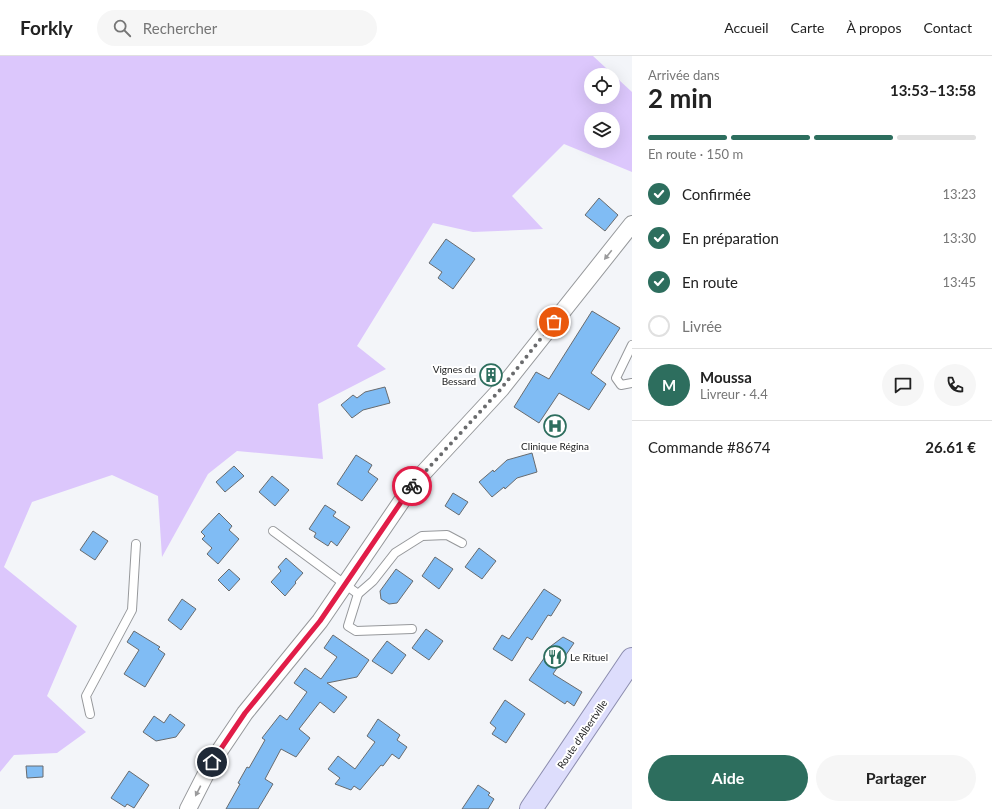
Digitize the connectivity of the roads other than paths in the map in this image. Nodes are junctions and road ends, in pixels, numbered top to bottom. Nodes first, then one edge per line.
1 (632, 224) edge
2 (632, 345) edge
3 (632, 383) edge
4 (273, 531) dead end
5 (462, 543) dead end
6 (136, 544) dead end
7 (352, 589) junction
8 (412, 629) dead end
9 (632, 659) edge
10 (90, 714) dead end
11 (188, 809) edge
12 (531, 809) edge

1 -> 7 street
2 - 3 lane
4 - 7 lane
5 - 7 lane
6 - 10 lane
7 - 8 lane
7 -> 11 street
9 - 12 main road, Route d'Albertville

